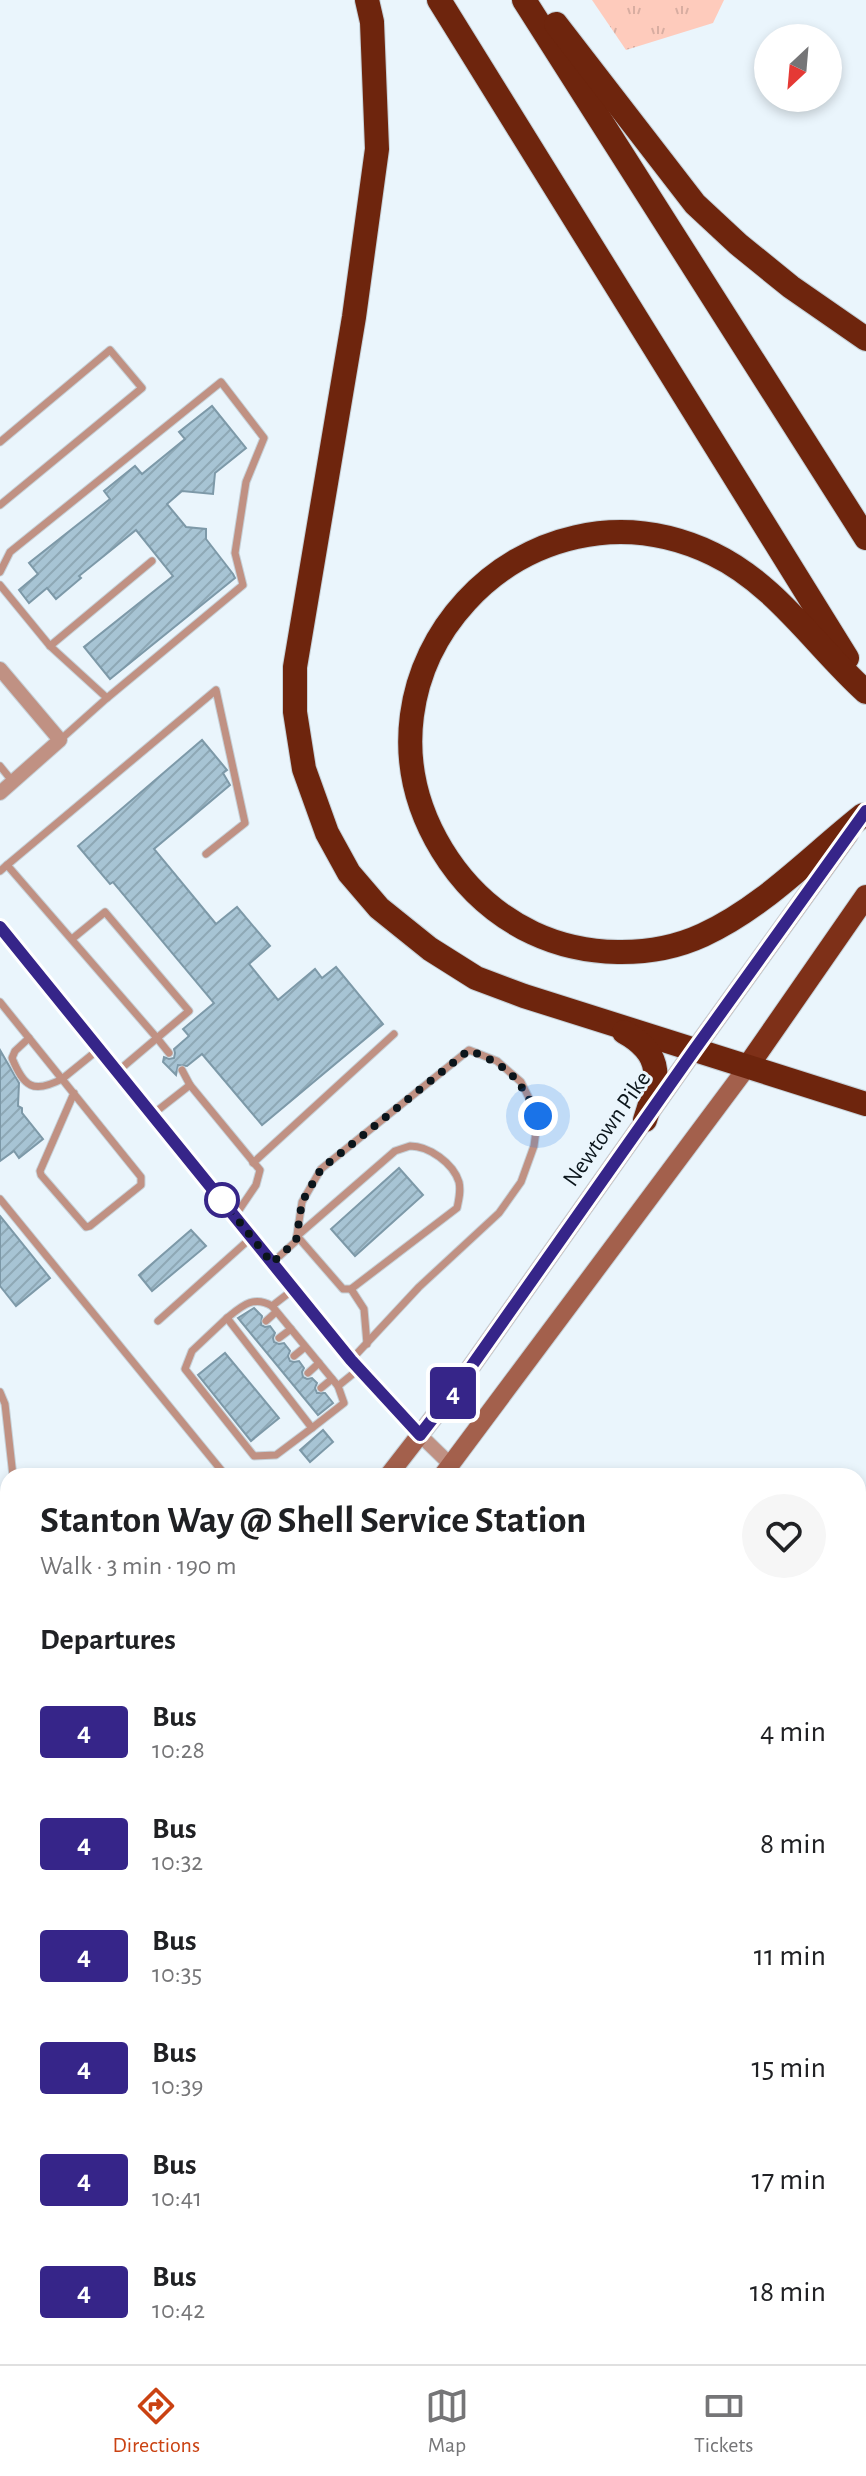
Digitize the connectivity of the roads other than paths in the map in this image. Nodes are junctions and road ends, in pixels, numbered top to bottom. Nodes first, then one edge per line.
1 (367, 0) edge
2 (439, 0) edge
3 (524, 0) edge
4 (537, 0) edge
5 (866, 339) edge
6 (0, 442) edge
7 (0, 505) edge
8 (866, 538) edge
9 (152, 561) dead end
10 (0, 572) edge
11 (0, 585) edge
12 (50, 646) junction
13 (0, 669) edge
14 (866, 691) edge
15 (107, 698) junction
16 (60, 740) junction
17 (0, 766) edge
18 (13, 782) junction
19 (0, 793) edge
20 (865, 813) edge
21 (206, 854) dead end
22 (7, 865) junction
23 (0, 871) edge
24 (866, 896) edge
25 (3, 936) edge
26 (72, 939) junction
27 (0, 1002) edge
28 (608, 1023) junction
29 (394, 1034) dead end
30 (29, 1038) junction
31 (157, 1038) junction
32 (99, 1049) junction
33 (695, 1049) junction
34 (169, 1053) dead end
35 (748, 1066) junction
36 (182, 1070) dead end
37 (118, 1071) junction
38 (62, 1079) junction
39 (190, 1085) junction
40 (74, 1093) junction
41 (866, 1104) edge
42 (153, 1114) junction
43 (645, 1120) junction
44 (253, 1163) junction
45 (0, 1199) edge
46 (235, 1216) junction
47 (297, 1236) junction
48 (252, 1237) junction
49 (272, 1263) junction
50 (294, 1289) junction
51 (351, 1289) junction
52 (274, 1309) junction
53 (227, 1318) junction
54 (158, 1321) dead end
55 (266, 1321) dead end
56 (291, 1329) junction
57 (250, 1333) dead end
58 (279, 1338) dead end
59 (242, 1339) junction
60 (367, 1344) junction
61 (305, 1347) junction
62 (264, 1350) dead end
63 (256, 1356) junction
64 (294, 1356) dead end
65 (319, 1363) junction
66 (355, 1365) junction
67 (279, 1368) dead end
68 (308, 1373) dead end
69 (271, 1375) junction
70 (335, 1382) junction
71 (293, 1385) dead end
72 (321, 1388) dead end
73 (0, 1392) edge
74 (284, 1392) junction
75 (306, 1400) dead end
76 (296, 1407) junction
77 (312, 1428) junction
78 (420, 1435) junction
79 (12, 1468) edge
80 (219, 1468) edge
81 (394, 1468) edge
82 (448, 1468) edge
83 (454, 1468) edge

1 - 28 highway
2 - 14 highway
3 - 8 highway
4 - 5 highway
6 - 7 lane
9 - 12 lane
10 - 15 lane
11 - 12 lane
12 - 15 lane
13 - 16 street
14 - 20 highway
15 - 16 lane
16 - 18 street
17 - 18 lane
18 - 19 street
20 - 33 main road, Newtown Pike
21 - 22 lane
22 - 23 lane
22 - 26 lane
24 - 35 highway
25 - 32 street
26 - 31 lane
26 - 31 lane
27 - 30 lane
28 - 33 highway
28 - 43 highway
29 - 44 lane
30 - 38 lane
30 - 38 lane
31 - 34 lane
31 - 37 lane
32 - 37 street
32 - 38 lane
33 - 35 highway
33 - 43 main road, Newtown Pike
35 - 41 highway
35 - 83 main road
36 - 39 lane
37 - 42 street
38 - 40 lane
39 - 42 lane
39 - 44 lane
40 - 40 lane
42 - 46 street
43 - 78 main road, Newtown Pike
44 - 46 lane
45 - 80 lane
46 - 48 street
47 - 49 lane
47 - 51 lane
47 - 51 lane
47 - 60 lane
48 - 49 street
48 - 54 lane
49 - 50 street
50 - 52 lane
50 - 66 street
51 - 60 lane
52 - 53 lane
52 - 55 lane
52 - 56 lane
53 - 59 lane
53 - 77 lane
56 - 58 lane
56 - 61 lane
57 - 59 lane
59 - 63 lane
60 - 66 lane
61 - 64 lane
61 - 65 lane
62 - 63 lane
63 - 69 lane
65 - 68 lane
65 - 70 lane
66 - 70 lane
66 - 78 street
67 - 69 lane
69 - 74 lane
70 - 72 lane
70 - 77 lane
71 - 74 lane
73 - 79 lane
74 - 76 lane
75 - 76 lane
76 - 77 lane
78 - 81 main road, Newtown Pike
78 - 82 street

